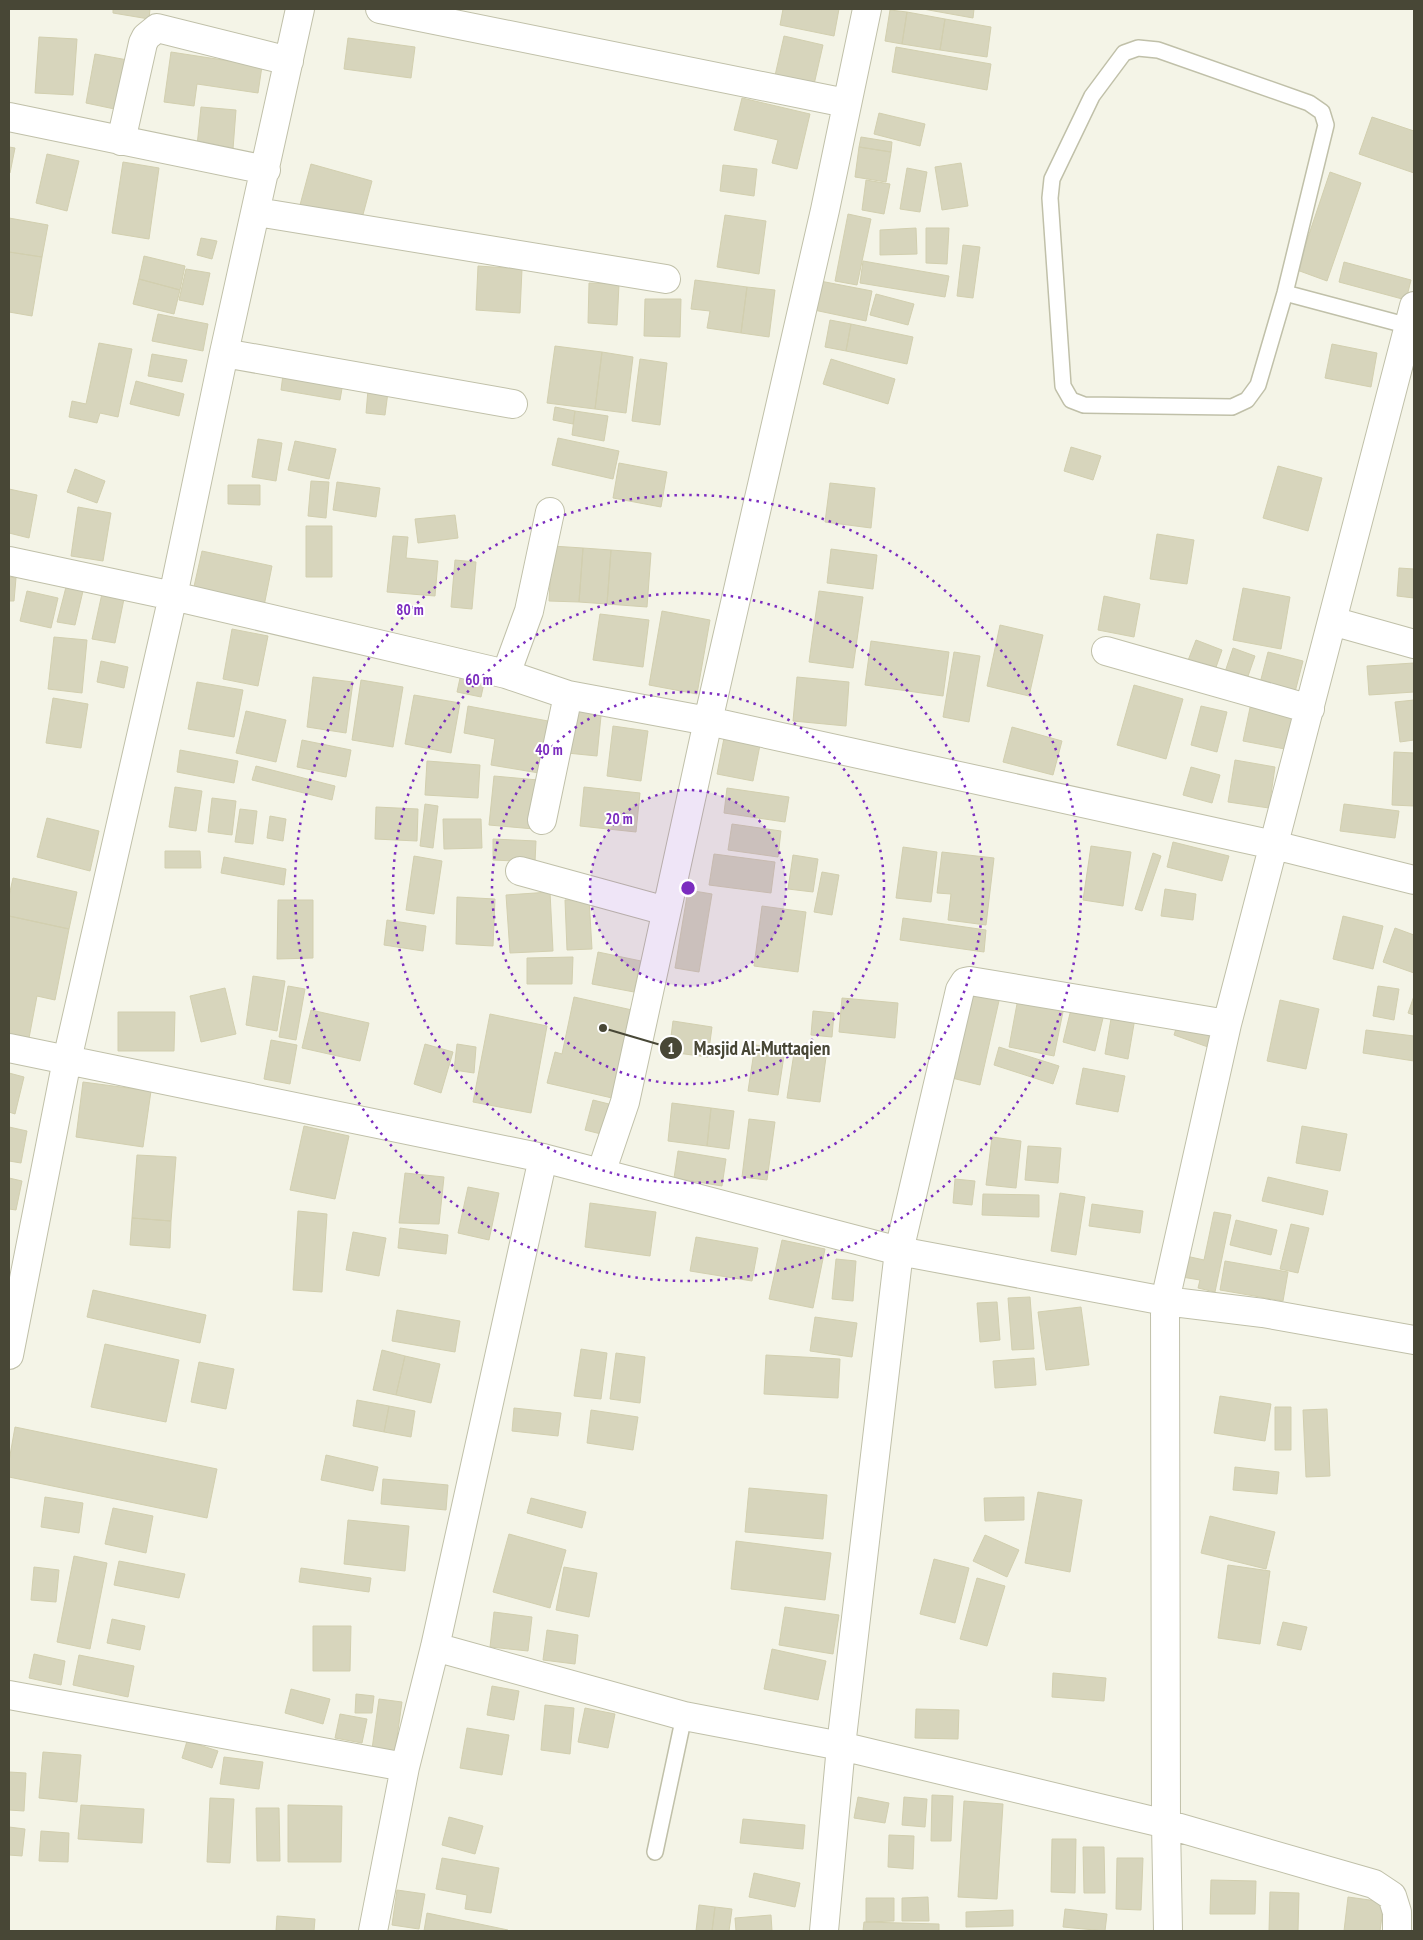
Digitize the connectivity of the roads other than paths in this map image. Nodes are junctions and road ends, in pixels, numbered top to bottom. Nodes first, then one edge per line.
1 (300, 9) edge
2 (380, 9) edge
3 (867, 9) edge
4 (289, 61) junction
5 (846, 104) junction
6 (9, 116) edge
7 (121, 140) junction
8 (266, 170) junction
9 (256, 212) junction
10 (666, 279) dead end
11 (1285, 293) junction
12 (1412, 316) edge
13 (224, 354) junction
14 (513, 404) dead end
15 (550, 512) dead end
16 (9, 561) edge
17 (173, 596) junction
18 (1332, 621) junction
19 (1414, 644) edge
20 (1106, 651) dead end
21 (506, 674) junction
22 (568, 694) junction
23 (1310, 709) junction
24 (708, 721) junction
25 (542, 820) dead end
26 (1274, 845) junction
27 (520, 871) dead end
28 (1414, 880) edge
29 (666, 910) junction
30 (1227, 1024) junction
31 (9, 1048) edge
32 (68, 1060) junction
33 (543, 1158) junction
34 (601, 1174) junction
35 (899, 1251) junction
36 (1165, 1301) junction
37 (1414, 1340) edge
38 (9, 1355) edge
39 (435, 1647) junction
40 (9, 1695) edge
41 (684, 1716) junction
42 (841, 1746) junction
43 (405, 1766) junction
44 (1166, 1824) junction
45 (656, 1852) dead end
46 (373, 1931) edge
47 (824, 1931) edge
48 (1168, 1931) edge
49 (1397, 1931) edge

1 - 4 street
2 - 5 street
3 - 5 street
4 - 7 street
4 - 8 street
5 - 24 street
6 - 7 street
7 - 8 street
8 - 9 street
9 - 10 street
9 - 13 street
11 - 11 lane
11 - 12 lane
12 - 18 street
13 - 14 street
13 - 17 street
15 - 21 street
16 - 17 street
17 - 21 street
17 - 32 street
18 - 19 street
18 - 23 street
20 - 23 street
21 - 22 street
22 - 24 street
22 - 25 street
23 - 26 street
24 - 26 street
24 - 29 street
26 - 28 street
26 - 30 street
27 - 29 street
29 - 34 street
30 - 35 street
30 - 36 street
31 - 32 street
32 - 33 street
32 - 38 street
33 - 34 street
33 - 39 street
34 - 35 street
35 - 36 street
35 - 42 street
36 - 37 street
36 - 44 street
39 - 41 street
39 - 43 street
40 - 43 street
41 - 42 street
41 - 45 lane
42 - 44 street
42 - 47 street
43 - 46 street
44 - 48 street
44 - 49 street

